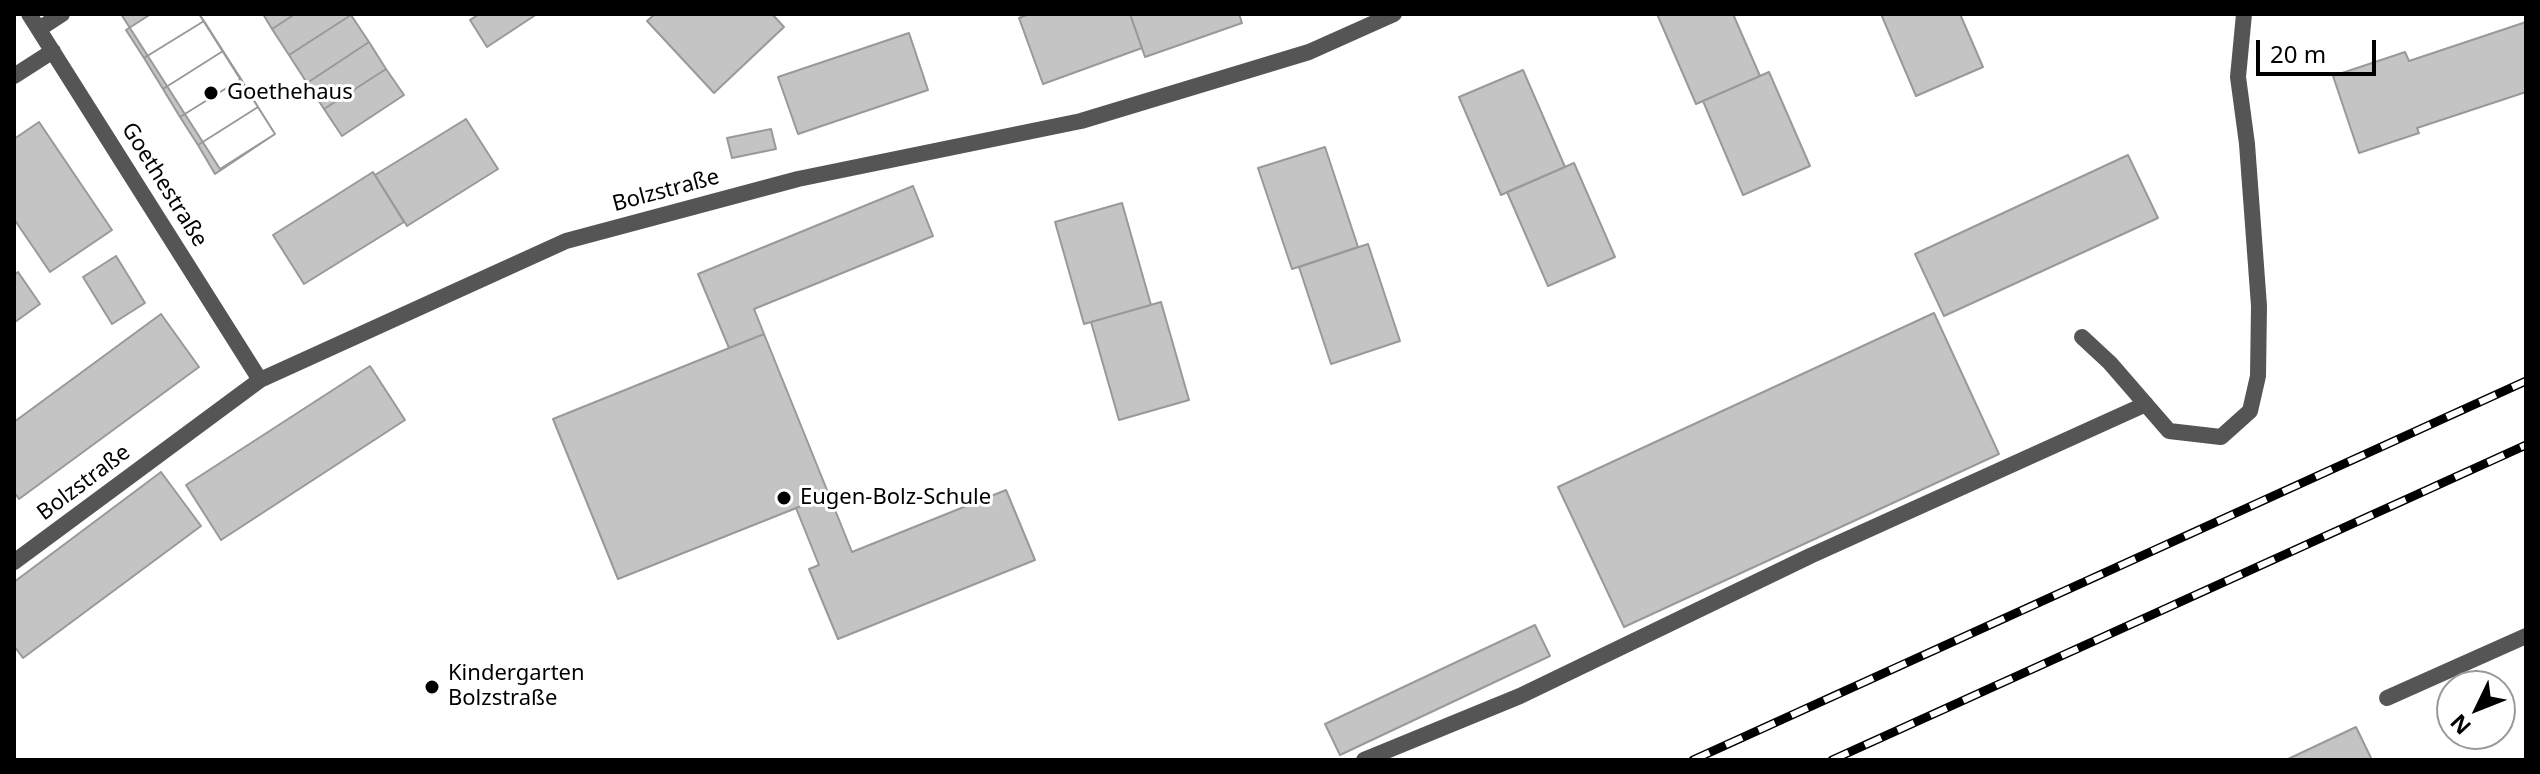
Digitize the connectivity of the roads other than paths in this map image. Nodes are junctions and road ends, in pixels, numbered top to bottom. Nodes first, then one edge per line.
1 (29, 14) edge
2 (62, 14) edge
3 (1394, 14) edge
4 (2244, 14) edge
5 (39, 29) junction
6 (53, 51) junction
7 (14, 76) edge
8 (2082, 337) dead end
9 (260, 380) junction
10 (2146, 404) junction
11 (14, 562) edge
12 (2526, 636) edge
13 (2387, 698) dead end
14 (1364, 760) edge

1 - 5 street, Goethestraße
2 - 5 street
3 - 9 street, Bolzstraße
4 - 10 street
5 - 6 street, Goethestraße
6 - 7 street
6 - 9 street, Goethestraße
8 - 10 street
9 - 11 street, Bolzstraße
10 - 14 street
12 - 13 street

